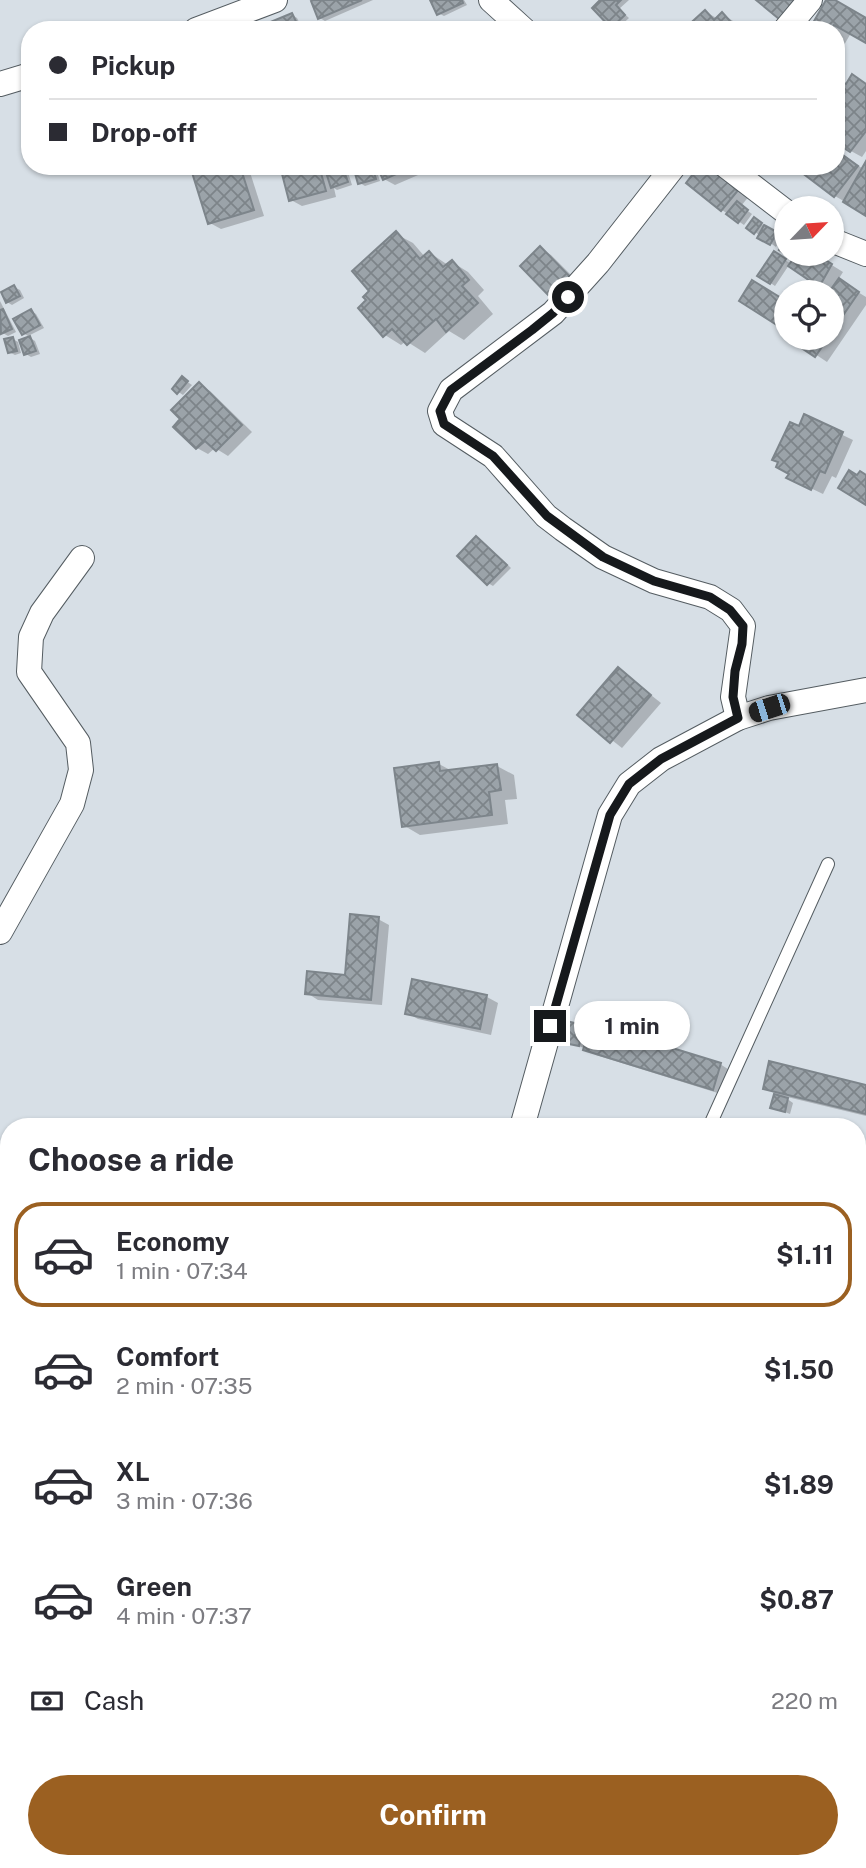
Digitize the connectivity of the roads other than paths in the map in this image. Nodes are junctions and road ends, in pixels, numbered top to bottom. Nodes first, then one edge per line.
1 (275, 0) edge
2 (491, 0) edge
3 (810, 0) edge
4 (220, 21) edge
5 (514, 21) edge
6 (792, 21) edge
7 (21, 78) edge
8 (0, 84) edge
9 (667, 175) edge
10 (738, 175) edge
11 (774, 203) edge
12 (844, 245) edge
13 (866, 254) edge
14 (82, 558) dead end
15 (866, 690) edge
16 (738, 718) junction
17 (828, 864) dead end
18 (0, 932) edge
19 (525, 1118) edge
20 (713, 1118) edge

1 - 4 street
2 - 5 street
3 - 6 street
7 - 8 street
9 - 16 street
10 - 11 street
12 - 13 street
14 - 18 street
15 - 16 street
16 - 19 street
17 - 20 lane

